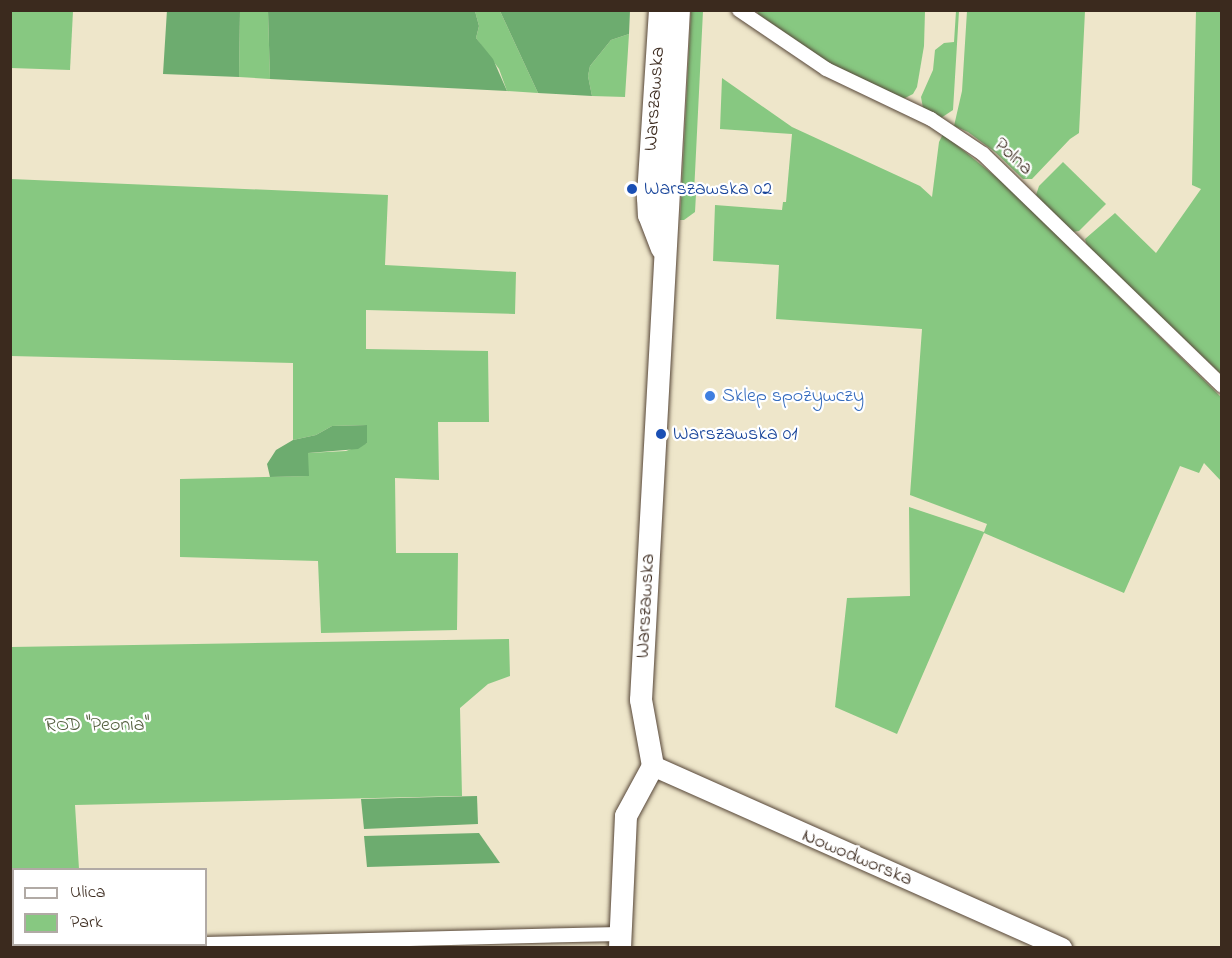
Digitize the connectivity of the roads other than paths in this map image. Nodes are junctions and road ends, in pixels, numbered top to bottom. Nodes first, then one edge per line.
1 (660, 10) edge
2 (679, 10) edge
3 (739, 10) edge
4 (665, 257) junction
5 (1221, 386) edge
6 (653, 766) junction
7 (620, 941) edge
8 (207, 944) edge
9 (133, 946) edge
10 (48, 948) edge
11 (1062, 948) edge

1 - 4 main road, Warszawska
2 - 4 main road, Warszawska
3 - 5 street, Polna
4 - 6 main road, Warszawska
6 - 7 main road
6 - 11 main road, Nowodworska
7 - 8 street
9 - 10 street

